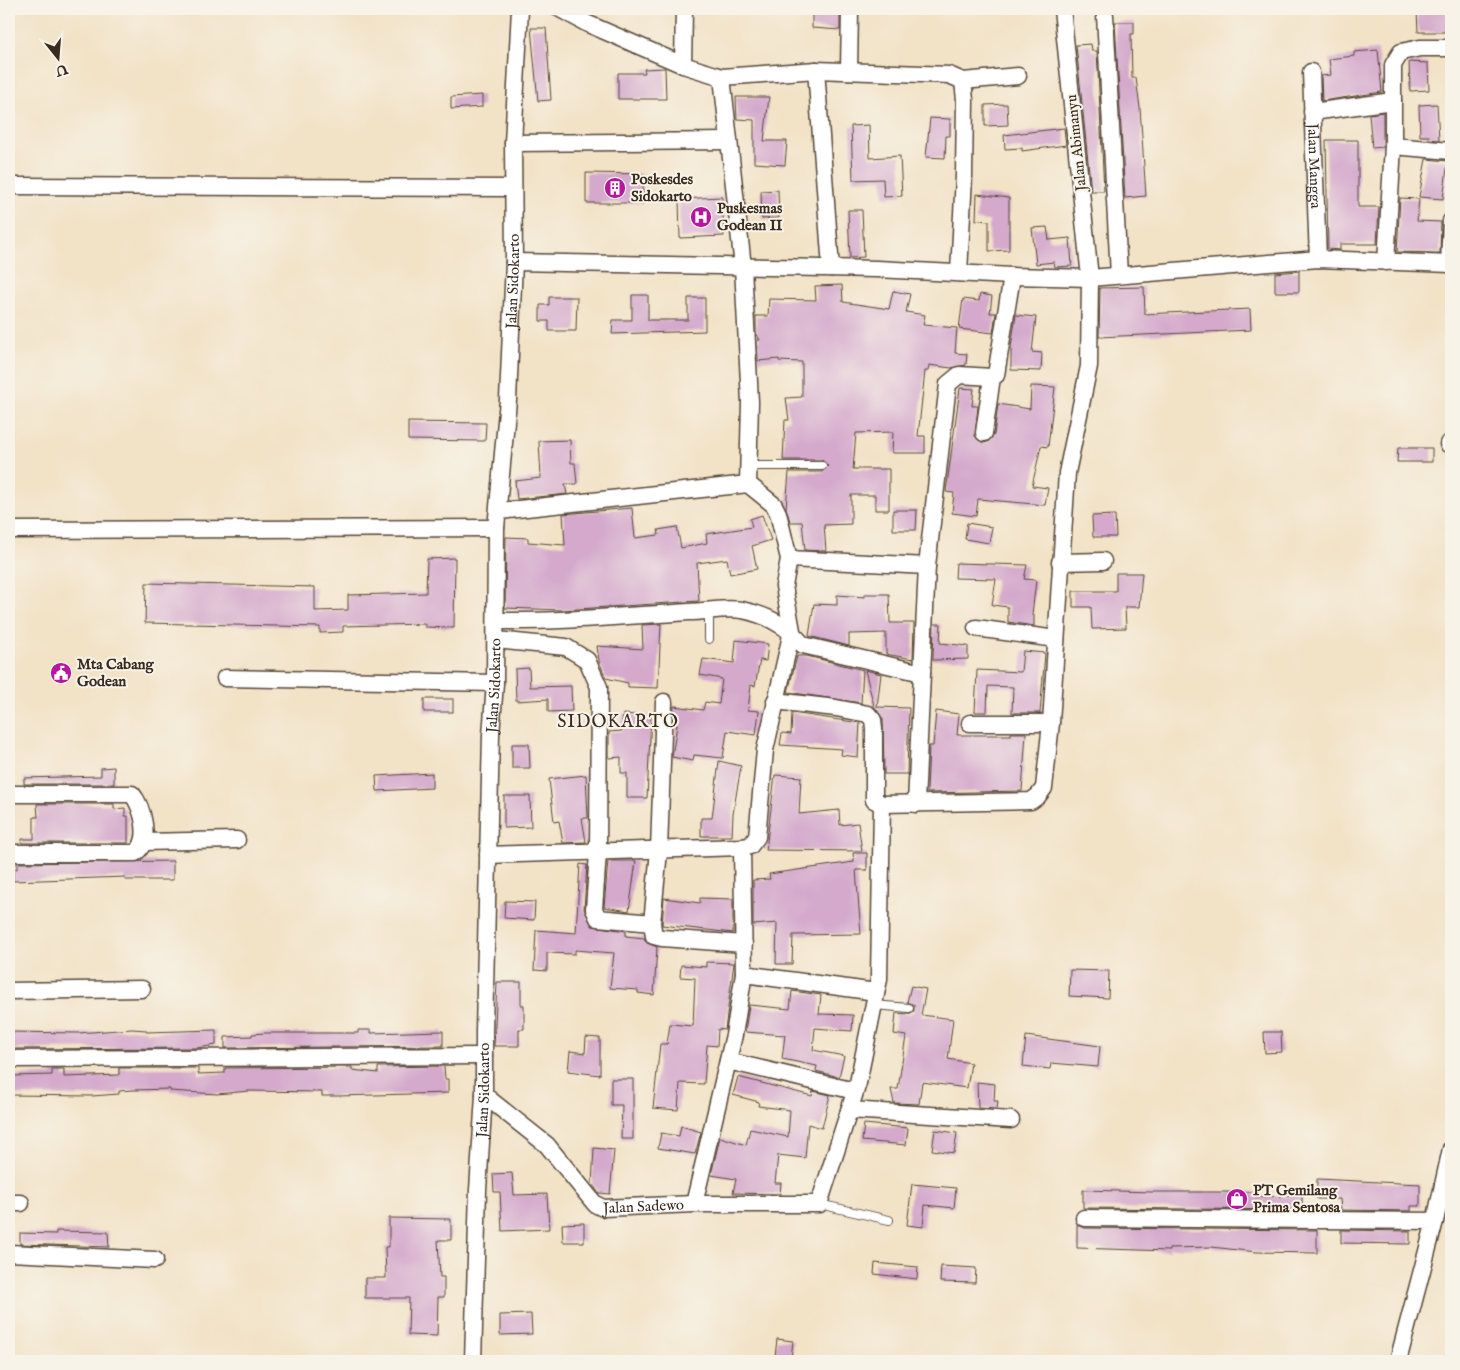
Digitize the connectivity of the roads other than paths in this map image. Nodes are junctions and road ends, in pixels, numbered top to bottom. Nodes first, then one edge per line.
1 (520, 9) edge
2 (560, 9) edge
3 (684, 9) edge
4 (850, 9) edge
5 (1062, 9) edge
6 (1105, 15) dead end
7 (1451, 48) edge
8 (683, 65) junction
9 (816, 70) junction
10 (849, 71) junction
11 (1311, 72) dead end
12 (1018, 76) dead end
13 (722, 77) junction
14 (962, 81) junction
15 (1393, 101) junction
16 (1312, 112) junction
17 (729, 141) junction
18 (513, 144) junction
19 (1393, 146) junction
20 (1451, 151) edge
21 (9, 186) edge
22 (512, 188) junction
23 (1451, 221) edge
24 (1318, 259) junction
25 (514, 262) junction
26 (1386, 262) junction
27 (1450, 264) edge
28 (743, 267) junction
29 (831, 268) junction
30 (959, 273) junction
31 (1119, 275) junction
32 (1012, 276) junction
33 (1090, 278) junction
34 (992, 377) junction
35 (984, 433) dead end
36 (748, 466) junction
37 (822, 466) dead end
38 (748, 484) junction
39 (500, 511) junction
40 (496, 528) junction
41 (9, 530) edge
42 (789, 559) junction
43 (1104, 561) dead end
44 (1060, 562) junction
45 (927, 566) junction
46 (710, 611) junction
47 (496, 621) junction
48 (976, 628) dead end
49 (792, 631) junction
50 (709, 639) dead end
51 (1056, 639) junction
52 (496, 640) junction
53 (922, 673) junction
54 (225, 678) dead end
55 (494, 682) junction
56 (775, 701) junction
57 (664, 702) dead end
58 (970, 723) dead end
59 (1051, 723) junction
60 (9, 794) edge
61 (882, 804) junction
62 (916, 804) junction
63 (236, 840) dead end
64 (143, 842) junction
65 (742, 848) junction
66 (659, 851) junction
67 (598, 853) junction
68 (9, 854) edge
69 (488, 855) junction
70 (652, 923) junction
71 (744, 944) junction
72 (744, 973) junction
73 (142, 989) dead end
74 (9, 991) edge
75 (875, 998) junction
76 (908, 1008) dead end
77 (484, 1056) junction
78 (9, 1059) edge
79 (728, 1061) junction
80 (855, 1091) junction
81 (484, 1095) junction
82 (849, 1110) junction
83 (1011, 1120) dead end
84 (1451, 1149) edge
85 (694, 1204) junction
86 (819, 1204) junction
87 (1084, 1218) dead end
88 (890, 1220) dead end
89 (1435, 1221) junction
90 (9, 1254) edge
91 (155, 1260) dead end
92 (473, 1361) edge
93 (1398, 1361) edge

1 - 18 street, Jalan Sidokarto
2 - 8 street
3 - 8 street
4 - 10 street
5 - 33 street, Jalan Abimanyu
6 - 31 street
7 - 15 street
8 - 13 street
9 - 10 street
9 - 13 street
9 - 29 street
10 - 14 street
11 - 16 street, Jalan Mangga
12 - 14 street
13 - 17 street
14 - 30 street
15 - 16 street
15 - 19 street
16 - 24 street, Jalan Mangga
17 - 18 street
17 - 28 street
18 - 22 street, Jalan Sidokarto
19 - 20 street
19 - 26 street
21 - 22 street
22 - 25 street, Jalan Sidokarto
23 - 27 street
24 - 26 street
24 - 31 street
25 - 28 street
25 - 39 street, Jalan Sidokarto
26 - 27 street
28 - 29 street
28 - 36 street
29 - 30 street
30 - 32 street
31 - 33 street
32 - 33 street
32 - 34 street
33 - 44 street, Jalan Abimanyu
34 - 35 street
34 - 45 street
36 - 37 lane
36 - 38 street
38 - 39 street
38 - 42 street
39 - 40 street, Jalan Sidokarto
40 - 41 street
40 - 47 street, Jalan Sidokarto
42 - 45 street
42 - 49 street
43 - 44 street
44 - 51 street, Jalan Abimanyu
45 - 53 street
46 - 47 street
46 - 49 street
46 - 50 lane
47 - 52 street, Jalan Sidokarto
48 - 51 street
49 - 53 street
49 - 56 street
51 - 59 street, Jalan Abimanyu
52 - 55 street, Jalan Sidokarto
52 - 67 street
53 - 62 street
54 - 55 street
55 - 69 street, Jalan Sidokarto
56 - 61 street
56 - 65 street
57 - 66 street
58 - 59 street
59 - 62 street, Jalan Abimanyu
60 - 64 street
61 - 62 street, Jalan Abimanyu
61 - 75 street
63 - 64 street
64 - 68 street
65 - 66 street
65 - 71 street
66 - 67 street
66 - 70 street
67 - 69 street
67 - 70 street
69 - 77 street, Jalan Sidokarto
70 - 71 street
71 - 72 street
72 - 75 street
72 - 79 street
73 - 74 street
75 - 76 lane
75 - 80 street
77 - 78 street
77 - 81 street, Jalan Sidokarto
79 - 80 street
79 - 85 street
80 - 82 street
81 - 85 street, Jalan Sadewo
81 - 92 street, Jalan Sidokarto
82 - 83 street
82 - 86 street
84 - 89 street
85 - 86 street, Jalan Sadewo
86 - 88 lane
87 - 89 street
89 - 93 street
90 - 91 street

